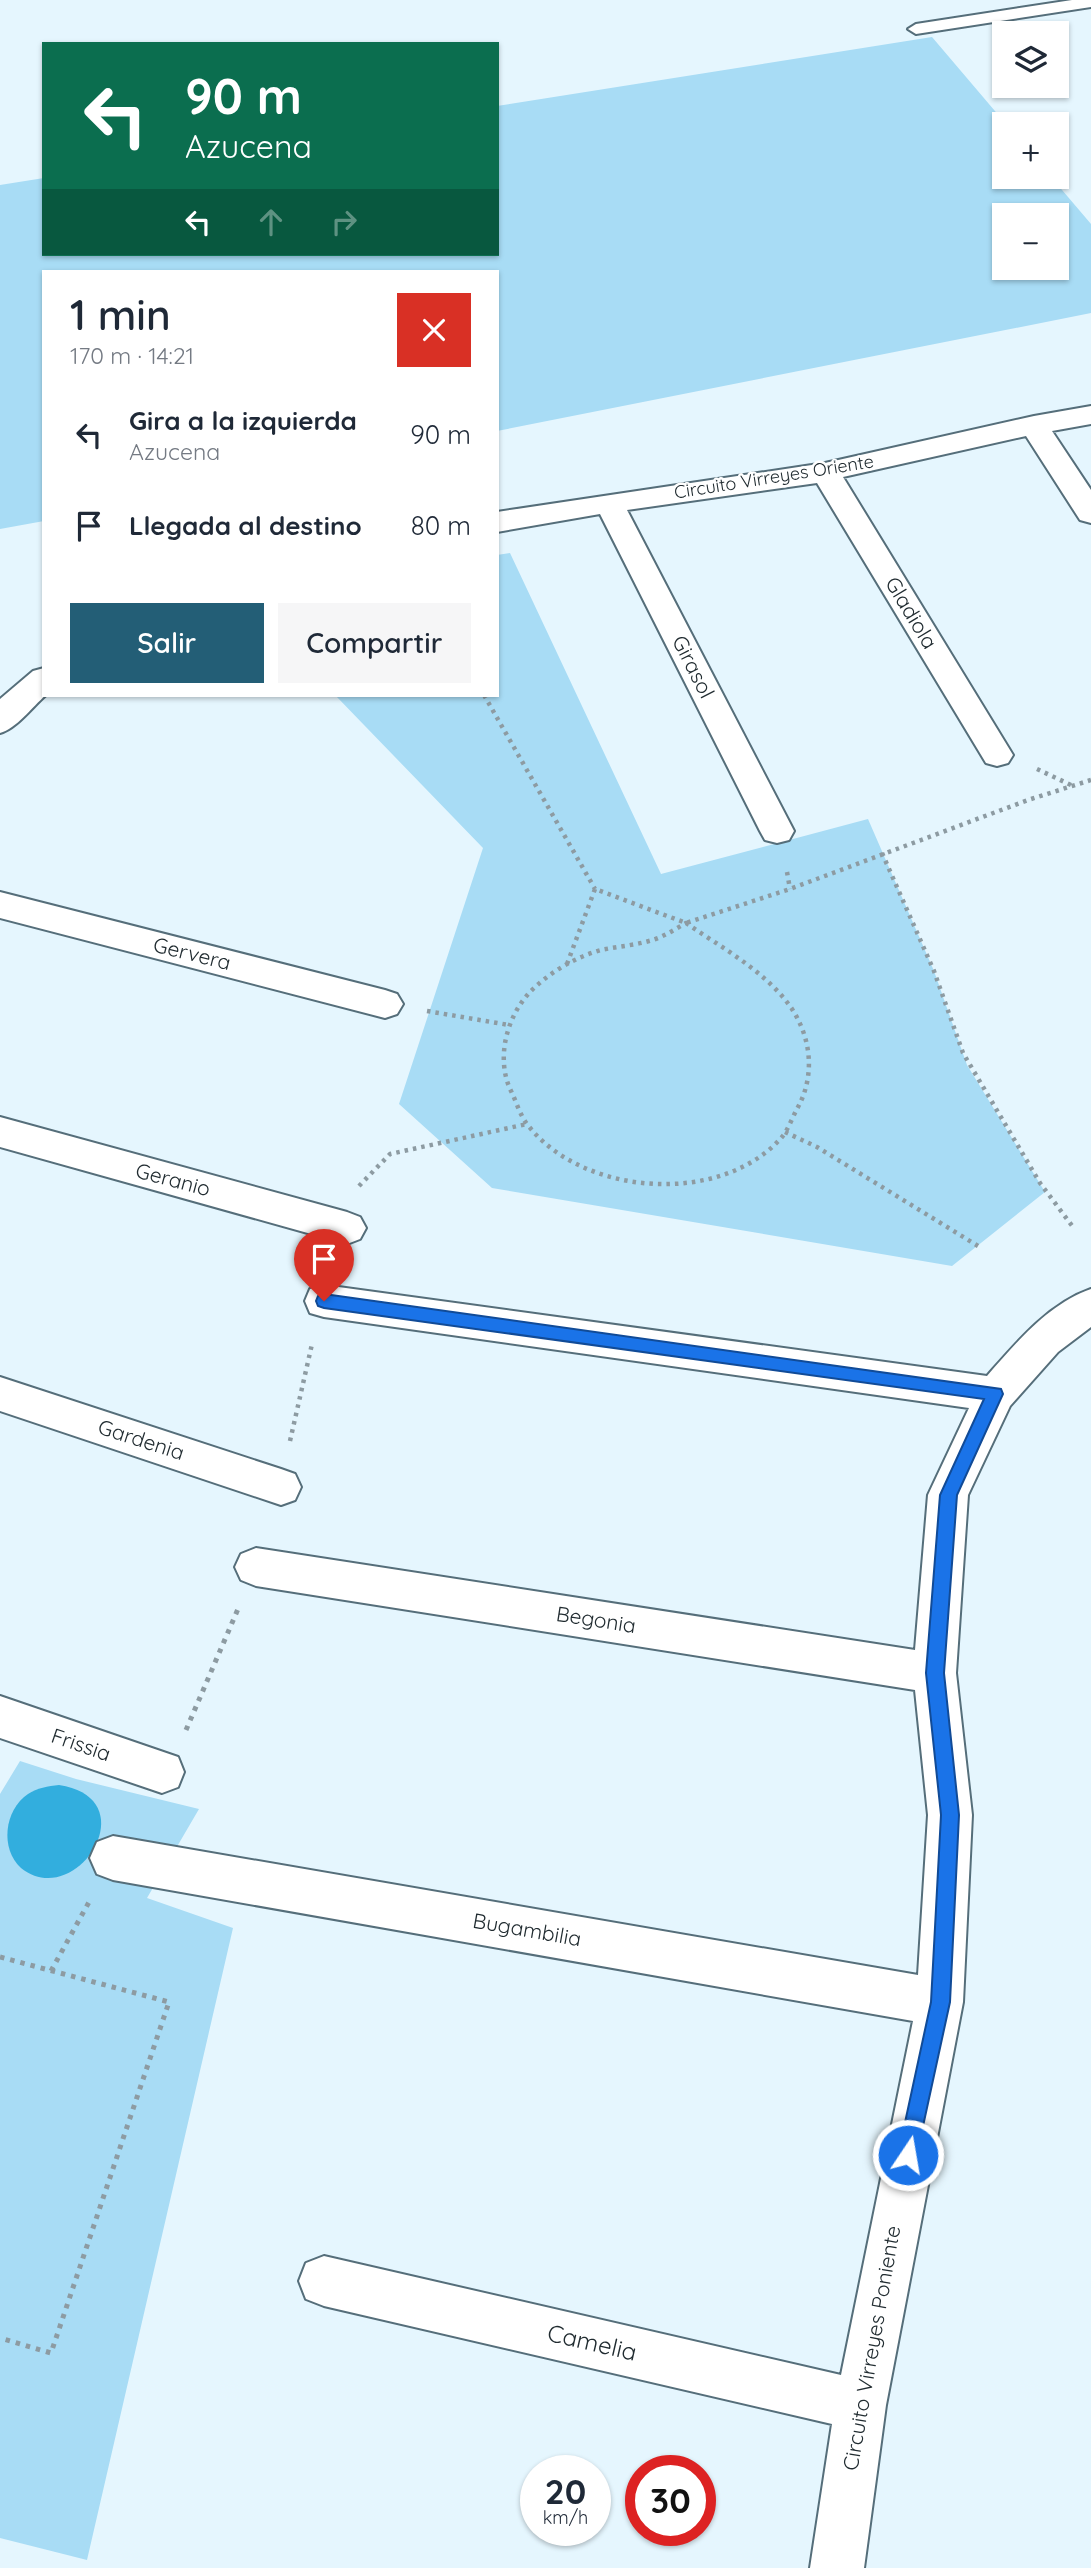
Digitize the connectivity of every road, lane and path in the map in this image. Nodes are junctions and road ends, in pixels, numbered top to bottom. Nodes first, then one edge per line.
1 (1091, 2) edge
2 (916, 29) dead end
3 (1091, 415) edge
4 (1034, 425) junction
5 (825, 472) junction
6 (608, 503) junction
7 (1091, 513) edge
8 (499, 522) edge
9 (42, 681) edge
10 (485, 697) edge
11 (0, 722) edge
12 (997, 755) dead end
13 (1091, 780) edge
14 (777, 831) dead end
15 (882, 853) junction
16 (595, 889) junction
17 (0, 905) edge
18 (687, 923) junction
19 (567, 964) junction
20 (385, 1003) joint
21 (509, 1025) junction
22 (0, 1132) edge
23 (785, 1132) junction
24 (1073, 1227) dead end
25 (346, 1228) dead end
26 (978, 1246) dead end
27 (324, 1301) dead end
28 (1091, 1305) edge
29 (0, 1394) edge
30 (995, 1394) junction
31 (281, 1487) dead end
32 (256, 1567) dead end
33 (935, 1673) junction
34 (0, 1717) edge
35 (162, 1772) dead end
36 (113, 1858) dead end
37 (0, 1957) edge
38 (940, 2002) junction
39 (324, 2281) dead end
40 (0, 2338) edge
41 (860, 2405) junction
42 (837, 2568) edge

1 - 2 lane
3 - 4 street, Circuito Virreyes Oriente
4 - 5 street, Circuito Virreyes Oriente
4 - 7 street
5 - 6 street, Circuito Virreyes Oriente
5 - 12 street, Gladiola
6 - 8 street, Circuito Virreyes Oriente
6 - 14 street, Girasol
9 - 11 street
10 - 16 path
13 - 15 path
15 - 18 path
15 - 24 path
16 - 18 path
16 - 19 path
17 - 20 street, Gervera
18 - 19 path
18 - 23 path
19 - 21 path
20 - 21 path
21 - 23 path
22 - 25 street, Geranio
23 - 26 path
27 - 30 street
28 - 30 street, Circuito Virreyes Poniente
29 - 31 street, Gardenia
30 - 33 street, Circuito Virreyes Poniente
32 - 33 street, Begonia
33 - 38 street, Circuito Virreyes Poniente
34 - 35 street, Frissia
36 - 38 street, Bugambilia
37 - 40 path
38 - 41 street, Circuito Virreyes Poniente
39 - 41 street, Camelia
41 - 42 street, Circuito Virreyes Poniente

